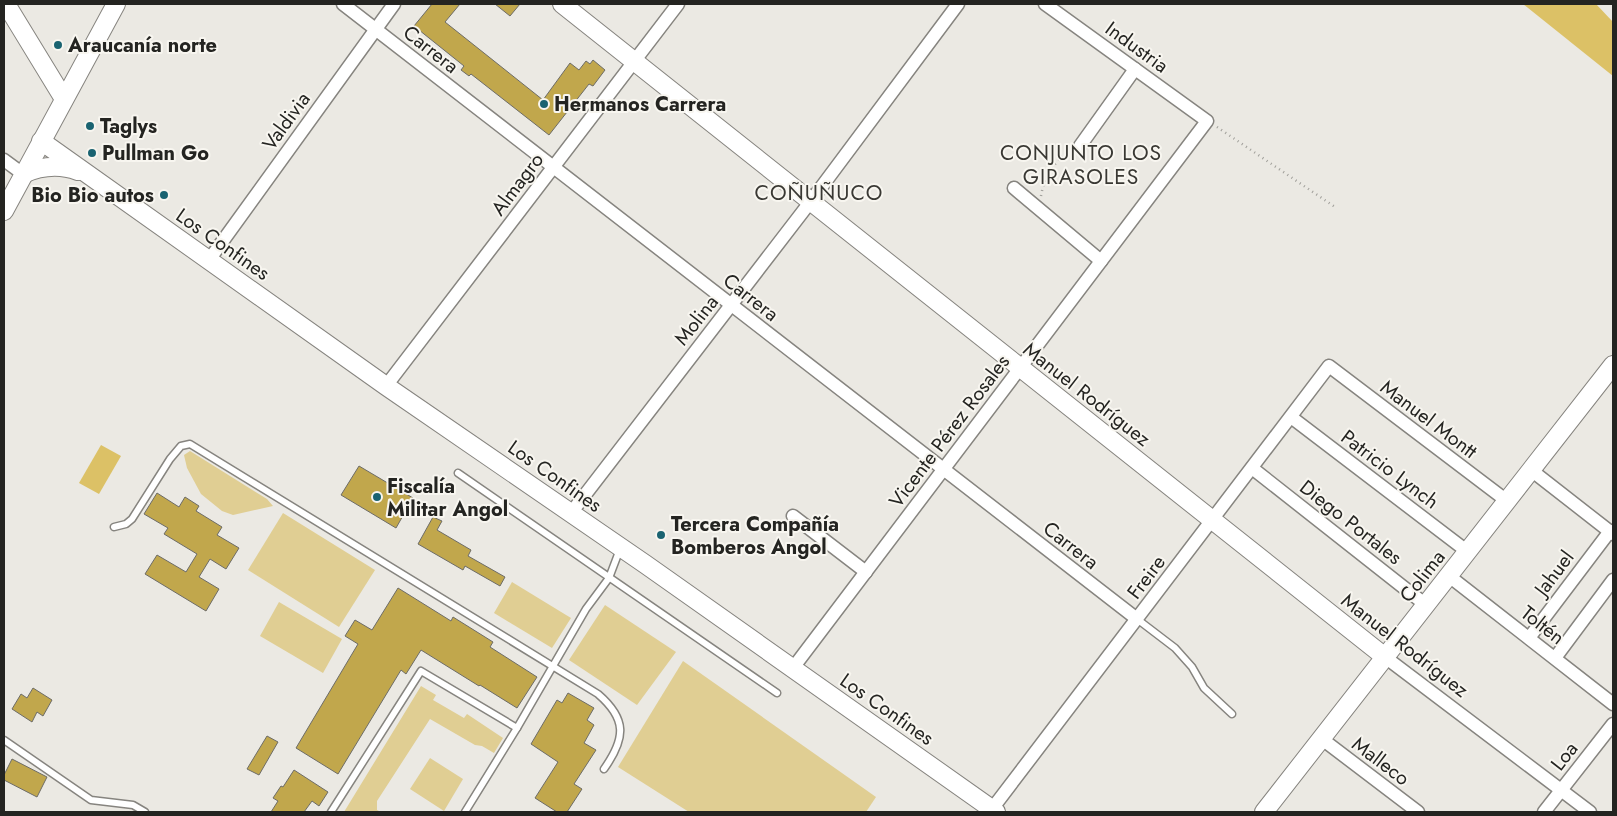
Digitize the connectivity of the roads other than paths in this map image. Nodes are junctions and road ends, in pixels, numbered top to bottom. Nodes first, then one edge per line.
1 (6, 4) edge
2 (116, 4) edge
3 (342, 4) edge
4 (394, 4) edge
5 (562, 4) edge
6 (678, 4) edge
7 (958, 4) edge
8 (1045, 4) edge
9 (376, 30) junction
10 (635, 61) junction
11 (1135, 69) junction
12 (64, 99) junction
13 (1207, 121) joint
14 (41, 141) junction
15 (1080, 146) road end
16 (4, 160) edge
17 (554, 167) junction
18 (23, 174) junction
19 (90, 176) junction
20 (1014, 188) dead end
21 (811, 201) junction
22 (5, 205) edge
23 (209, 260) junction
24 (1101, 261) junction
25 (732, 305) junction
26 (1613, 365) edge
27 (1329, 366) joint
28 (1020, 368) junction
29 (386, 386) junction
30 (1291, 416) junction
31 (1252, 468) junction
32 (943, 469) junction
33 (1531, 470) junction
34 (458, 473) dead end
35 (1507, 501) junction
36 (571, 513) junction
37 (793, 516) dead end
38 (1212, 520) junction
39 (114, 526) dead end
40 (1612, 533) edge
41 (621, 548) junction
42 (1468, 552) junction
43 (866, 572) junction
44 (1449, 576) junction
45 (608, 578) junction
46 (1613, 580) edge
47 (1426, 605) junction
48 (1137, 619) junction
49 (1529, 638) junction
50 (1385, 657) junction
51 (1555, 658) junction
52 (553, 666) junction
53 (793, 668) junction
54 (778, 693) dead end
55 (1613, 704) edge
56 (1232, 714) dead end
57 (1613, 724) edge
58 (517, 728) junction
59 (1322, 739) junction
60 (4, 740) edge
61 (604, 769) dead end
62 (1561, 791) junction
63 (1404, 801) junction
64 (994, 811) edge
65 (145, 812) edge
66 (331, 812) edge
67 (465, 812) edge
68 (1264, 812) edge
69 (1396, 812) edge
70 (1418, 812) edge
71 (1544, 812) edge
72 (1590, 812) edge

1 - 12 main road
2 - 12 main road
3 - 9 street, Carrera
4 - 9 street, Valdivia
5 - 10 main road, Manuel Rodríguez
6 - 10 street, Almagro
7 - 21 street, Molina
8 - 11 street, Industria
9 - 17 street, Carrera
9 - 23 street, Valdivia
10 - 17 street, Almagro
10 - 21 main road, Manuel Rodríguez
11 - 13 street, Industria
11 - 15 street
12 - 14 main road
13 - 24 street, Vicente Pérez Rosales
14 - 18 main road
14 - 19 main road, Los Confines
16 - 18 street
17 - 25 street, Carrera
17 - 29 street, Almagro
18 - 19 main road, Los Confines
18 - 22 main road
19 - 23 main road, Los Confines
20 - 24 street
21 - 25 street, Molina
21 - 28 main road, Manuel Rodríguez
23 - 29 main road, Los Confines
24 - 28 street, Vicente Pérez Rosales
25 - 32 street, Carrera
25 - 36 street, Molina
26 - 33 main road, Colima
27 - 30 street, Freire
27 - 35 street, Manuel Montt
28 - 32 street, Vicente Pérez Rosales
28 - 38 main road, Manuel Rodríguez
29 - 36 main road, Los Confines
30 - 31 street, Freire
30 - 42 street, Patricio Lynch
31 - 38 street, Freire
31 - 47 street, Diego Portales
32 - 43 street, Vicente Pérez Rosales
32 - 48 street, Carrera
33 - 35 main road, Colima
33 - 40 street
34 - 45 lane
35 - 42 main road, Colima
36 - 41 main road, Los Confines
37 - 43 street
38 - 48 street, Freire
38 - 50 main road, Manuel Rodríguez
39 - 52 lane
40 - 49 street, Jahuel
41 - 45 lane
41 - 53 main road, Los Confines
42 - 44 main road, Colima
43 - 53 street, Vicente Pérez Rosales
44 - 47 main road, Colima
44 - 49 street, Toltén
45 - 52 lane
45 - 54 lane
46 - 51 street
47 - 50 main road, Colima
48 - 56 lane
48 - 64 street, Freire
49 - 51 street, Toltén
50 - 59 main road, Colima
50 - 62 street, Manuel Rodríguez
51 - 55 street, Toltén
52 - 58 lane
52 - 61 lane
53 - 64 main road, Los Confines
57 - 62 street, Loa
58 - 66 lane
58 - 67 lane
59 - 63 street, Malleco
59 - 68 main road, Colima
60 - 65 lane
62 - 71 street, Loa
62 - 72 street, Manuel Rodríguez
63 - 69 street
63 - 70 street, Malleco

